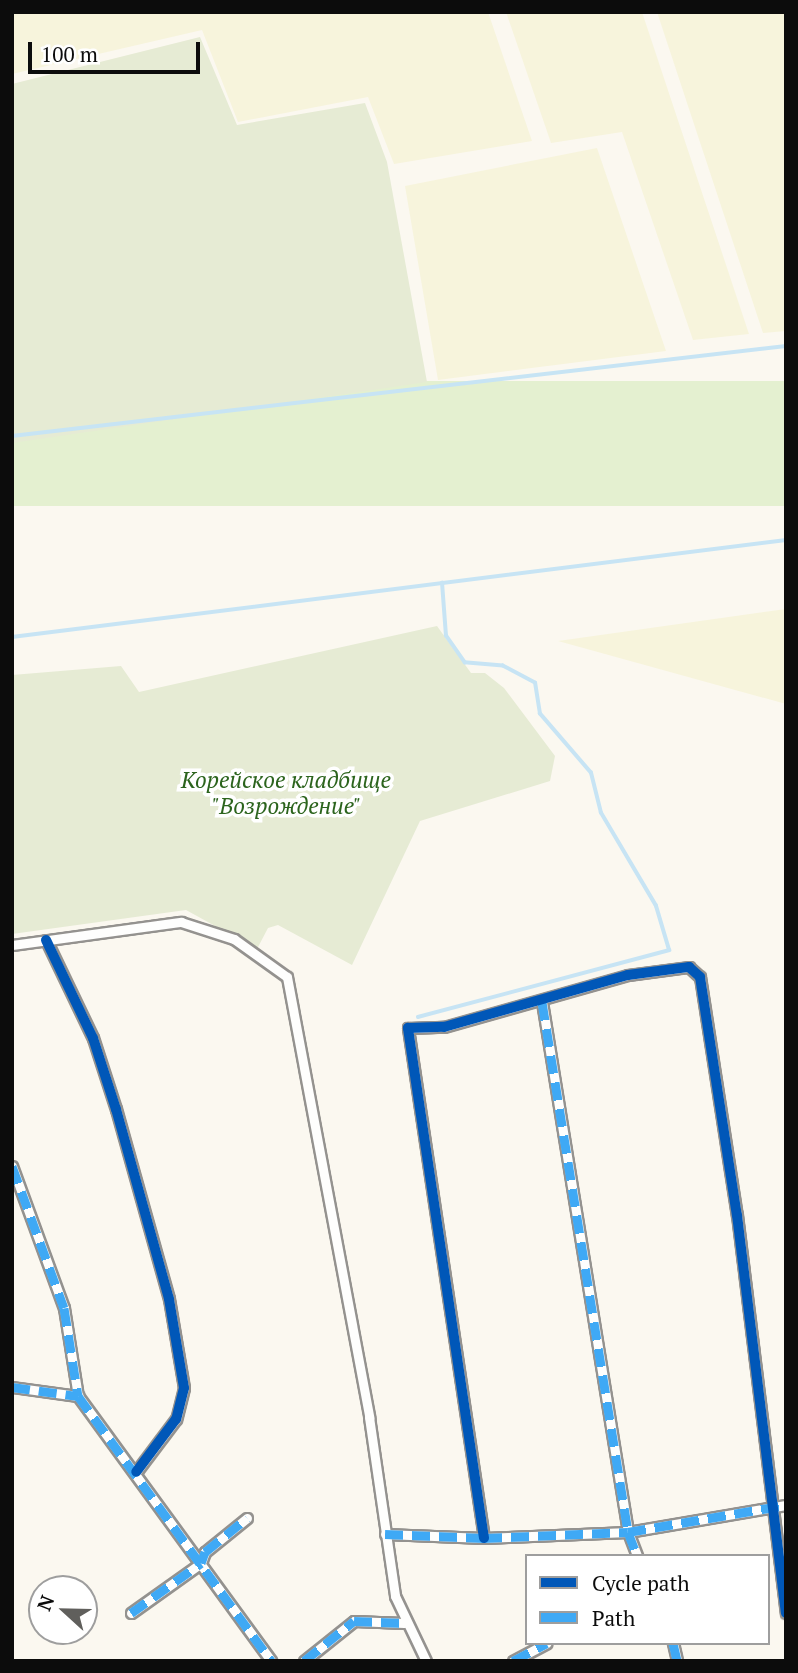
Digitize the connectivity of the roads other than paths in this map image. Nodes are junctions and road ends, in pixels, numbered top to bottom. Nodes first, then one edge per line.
1 (46, 940) junction
2 (12, 945) edge
3 (542, 1002) junction
4 (12, 1166) edge
5 (12, 1387) edge
6 (78, 1396) junction
7 (136, 1472) junction
8 (786, 1505) edge
9 (773, 1507) junction
10 (247, 1518) dead end
11 (628, 1532) junction
12 (385, 1534) junction
13 (484, 1538) junction
14 (637, 1554) edge
15 (201, 1563) junction
16 (131, 1613) dead end
17 (786, 1613) edge
18 (404, 1623) junction
19 (543, 1645) edge
20 (271, 1661) edge
21 (304, 1661) edge
22 (426, 1661) edge
23 (513, 1661) edge

1 - 2 street
1 - 7 street
1 - 12 street
3 - 9 street
3 - 11 street
3 - 13 street
4 - 6 street
5 - 6 street
6 - 7 street
7 - 15 street
8 - 9 street
9 - 11 street
9 - 17 street
10 - 15 street
11 - 13 street
11 - 14 street
12 - 13 street
12 - 18 street
15 - 16 street
15 - 20 street
18 - 21 street
18 - 22 street
19 - 23 street

